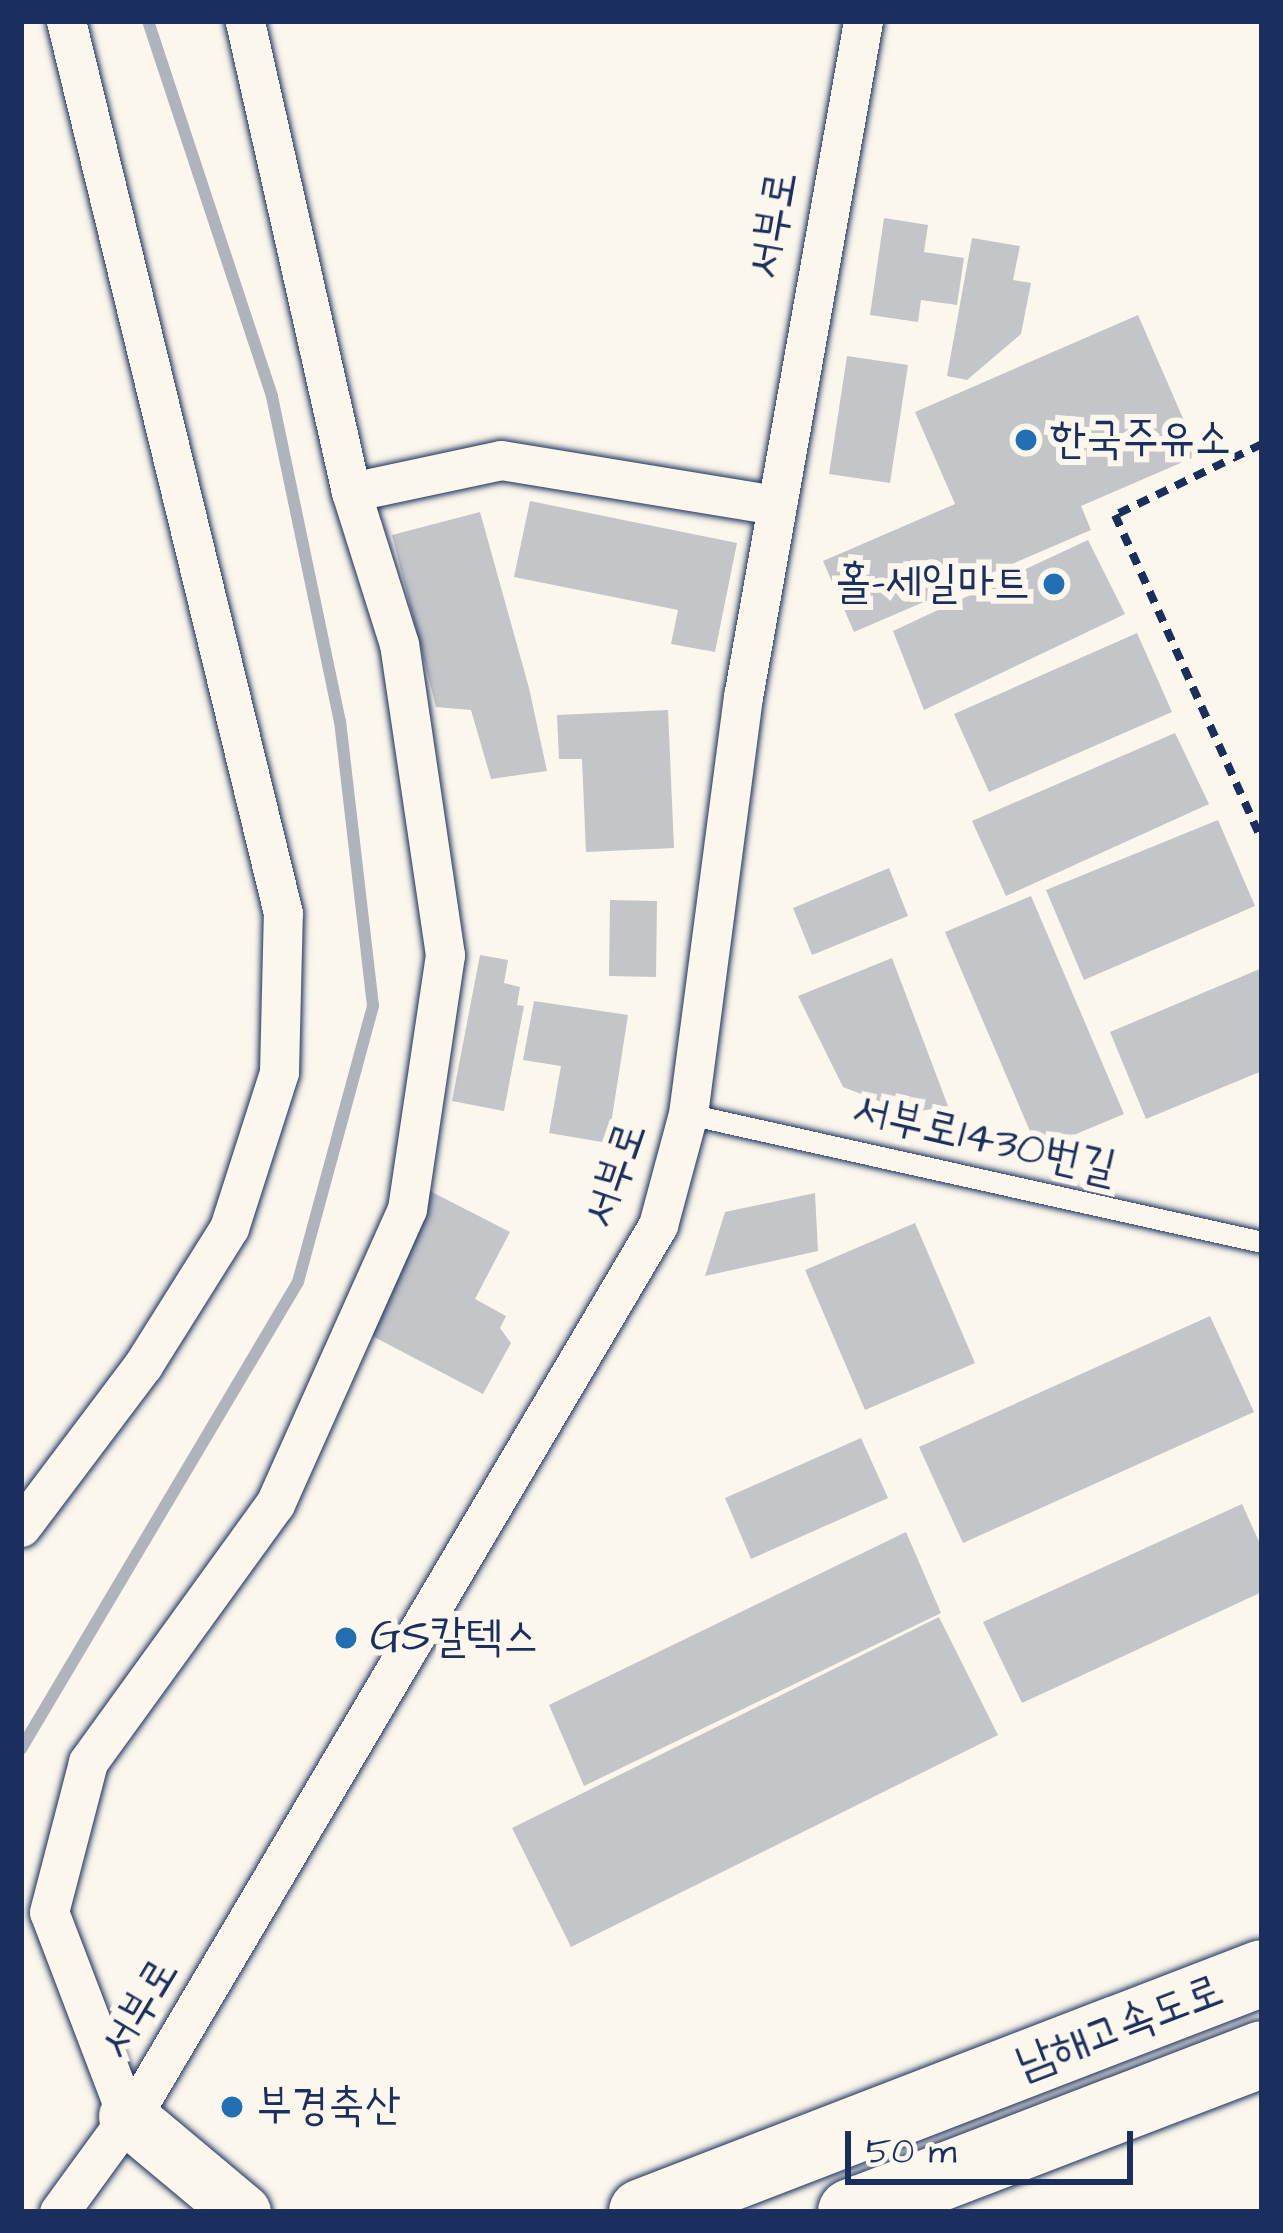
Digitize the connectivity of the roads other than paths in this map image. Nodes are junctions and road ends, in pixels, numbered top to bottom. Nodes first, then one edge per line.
1 (66, 21) edge
2 (245, 21) edge
3 (862, 21) edge
4 (351, 492) junction
5 (775, 506) junction
6 (688, 1114) junction
7 (1262, 1243) edge
8 (21, 1527) edge
9 (1262, 1973) edge
10 (1262, 2054) edge
11 (127, 2116) junction
12 (59, 2212) edge
13 (242, 2212) edge
14 (642, 2212) edge
15 (851, 2212) edge

1 - 8 street
2 - 4 street
3 - 5 street, 서부로
4 - 5 street
4 - 11 street
5 - 6 street, 서부로
6 - 7 lane, 서부로1430번길
6 - 11 street, 서부로
9 - 14 highway, 남해고속도로
10 - 15 highway, 남해고속도로
11 - 12 street, 서부로
11 - 13 street

